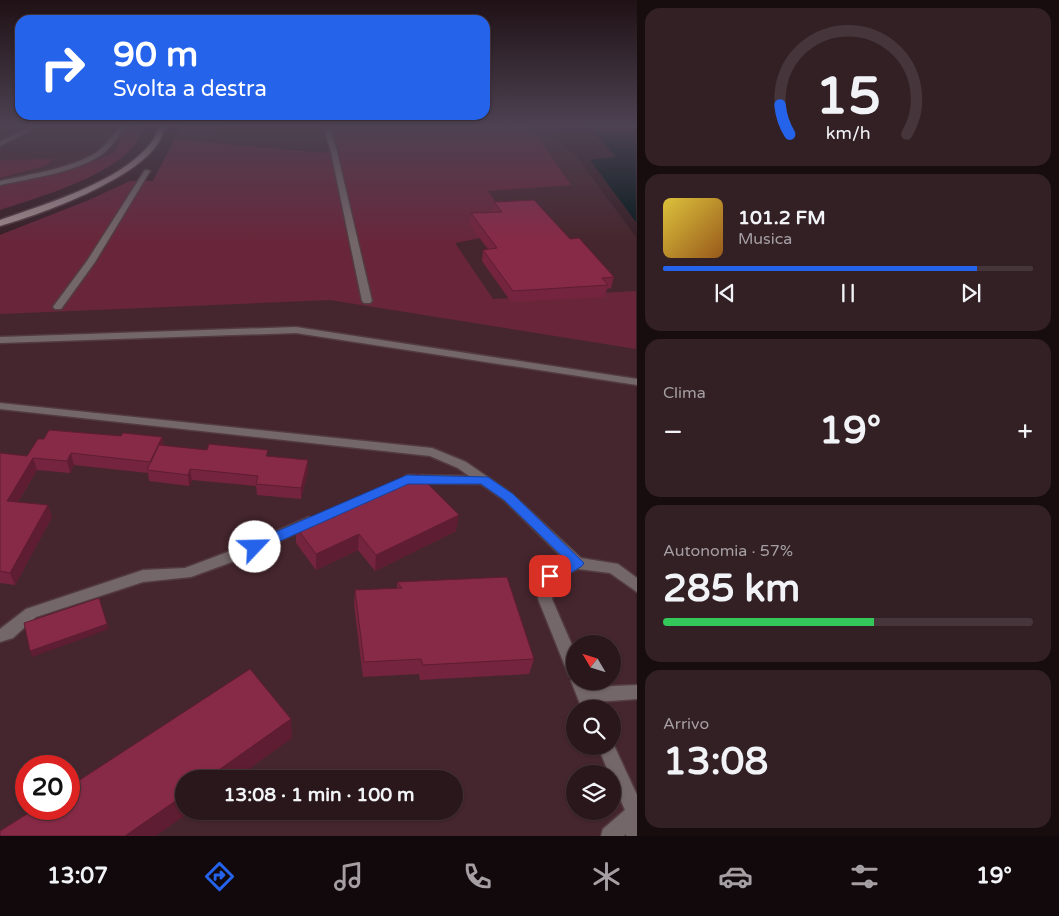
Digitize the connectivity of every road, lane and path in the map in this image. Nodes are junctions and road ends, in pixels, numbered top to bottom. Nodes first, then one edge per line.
1 (70, 164) edge
2 (131, 164) edge
3 (337, 164) edge
4 (147, 171) dead end
5 (0, 183) edge
6 (0, 223) edge
7 (367, 301) dead end
8 (58, 306) dead end
9 (0, 340) edge
10 (636, 382) edge
11 (0, 406) edge
12 (484, 480) junction
13 (398, 483) edge
14 (323, 516) edge
15 (577, 563) junction
16 (636, 586) edge
17 (0, 636) edge
18 (566, 649) edge
19 (636, 692) edge
20 (585, 695) edge
21 (610, 755) edge
22 (635, 815) edge
23 (610, 836) edge
24 (635, 836) edge

1 - 5 lane
2 - 6 street
3 - 7 lane
4 - 8 lane
9 - 10 lane
11 - 12 lane
12 - 13 lane
12 - 15 lane
14 - 17 lane
15 - 16 lane
15 - 18 lane
19 - 20 lane
21 - 22 lane
22 - 23 lane
22 - 24 lane

